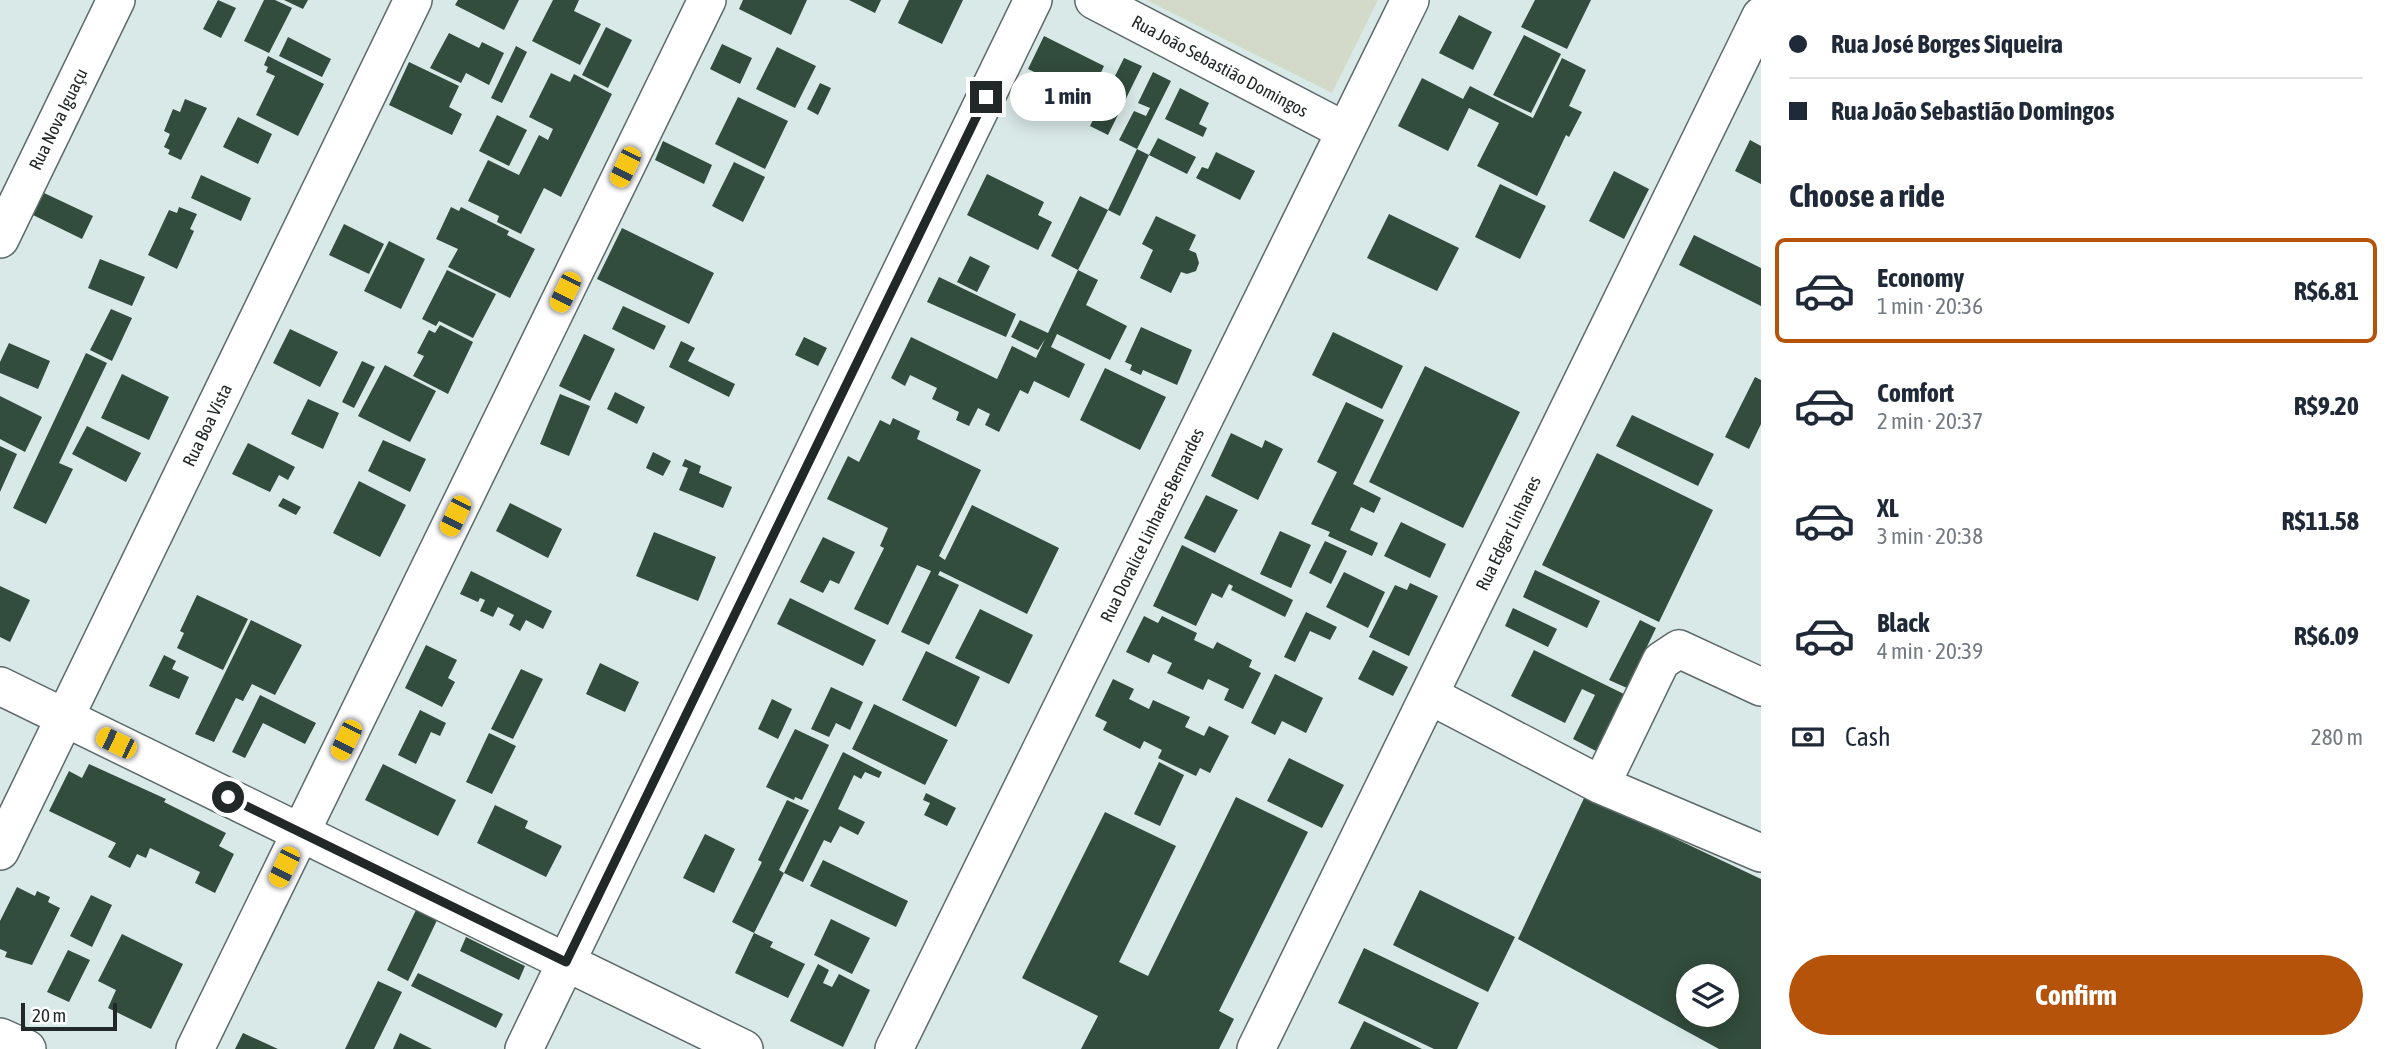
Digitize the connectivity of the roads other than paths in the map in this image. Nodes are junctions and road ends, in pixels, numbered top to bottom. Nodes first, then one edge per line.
1 (116, 0) edge
2 (413, 0) edge
3 (707, 0) edge
4 (1033, 0) edge
5 (1094, 0) edge
6 (1410, 0) edge
7 (1761, 16) edge
8 (1345, 131) junction
9 (0, 239) edge
10 (0, 686) edge
11 (1761, 687) edge
12 (1429, 695) junction
13 (65, 718) junction
14 (1601, 785) junction
15 (300, 833) junction
16 (0, 851) edge
17 (1761, 853) edge
18 (566, 962) junction
19 (0, 1037) edge
20 (27, 1049) edge
21 (195, 1049) edge
22 (524, 1049) edge
23 (744, 1049) edge
24 (894, 1049) edge
25 (1256, 1049) edge

1 - 9 street, Rua Nova Iguaçu
2 - 13 street, Rua Boa Vista
3 - 15 street
4 - 18 street
5 - 8 street, Rua João Sebastião Domingos
6 - 8 street, Rua Doralice Linhares Bernardes
7 - 12 street, Rua Edgar Linhares
8 - 24 street, Rua Doralice Linhares Bernardes
10 - 13 street
11 - 14 street
12 - 14 street
12 - 25 street, Rua Edgar Linhares
13 - 15 street
13 - 16 street, Rua Boa Vista
14 - 17 street
15 - 18 street
15 - 21 street
18 - 22 street
18 - 23 street
19 - 20 street

